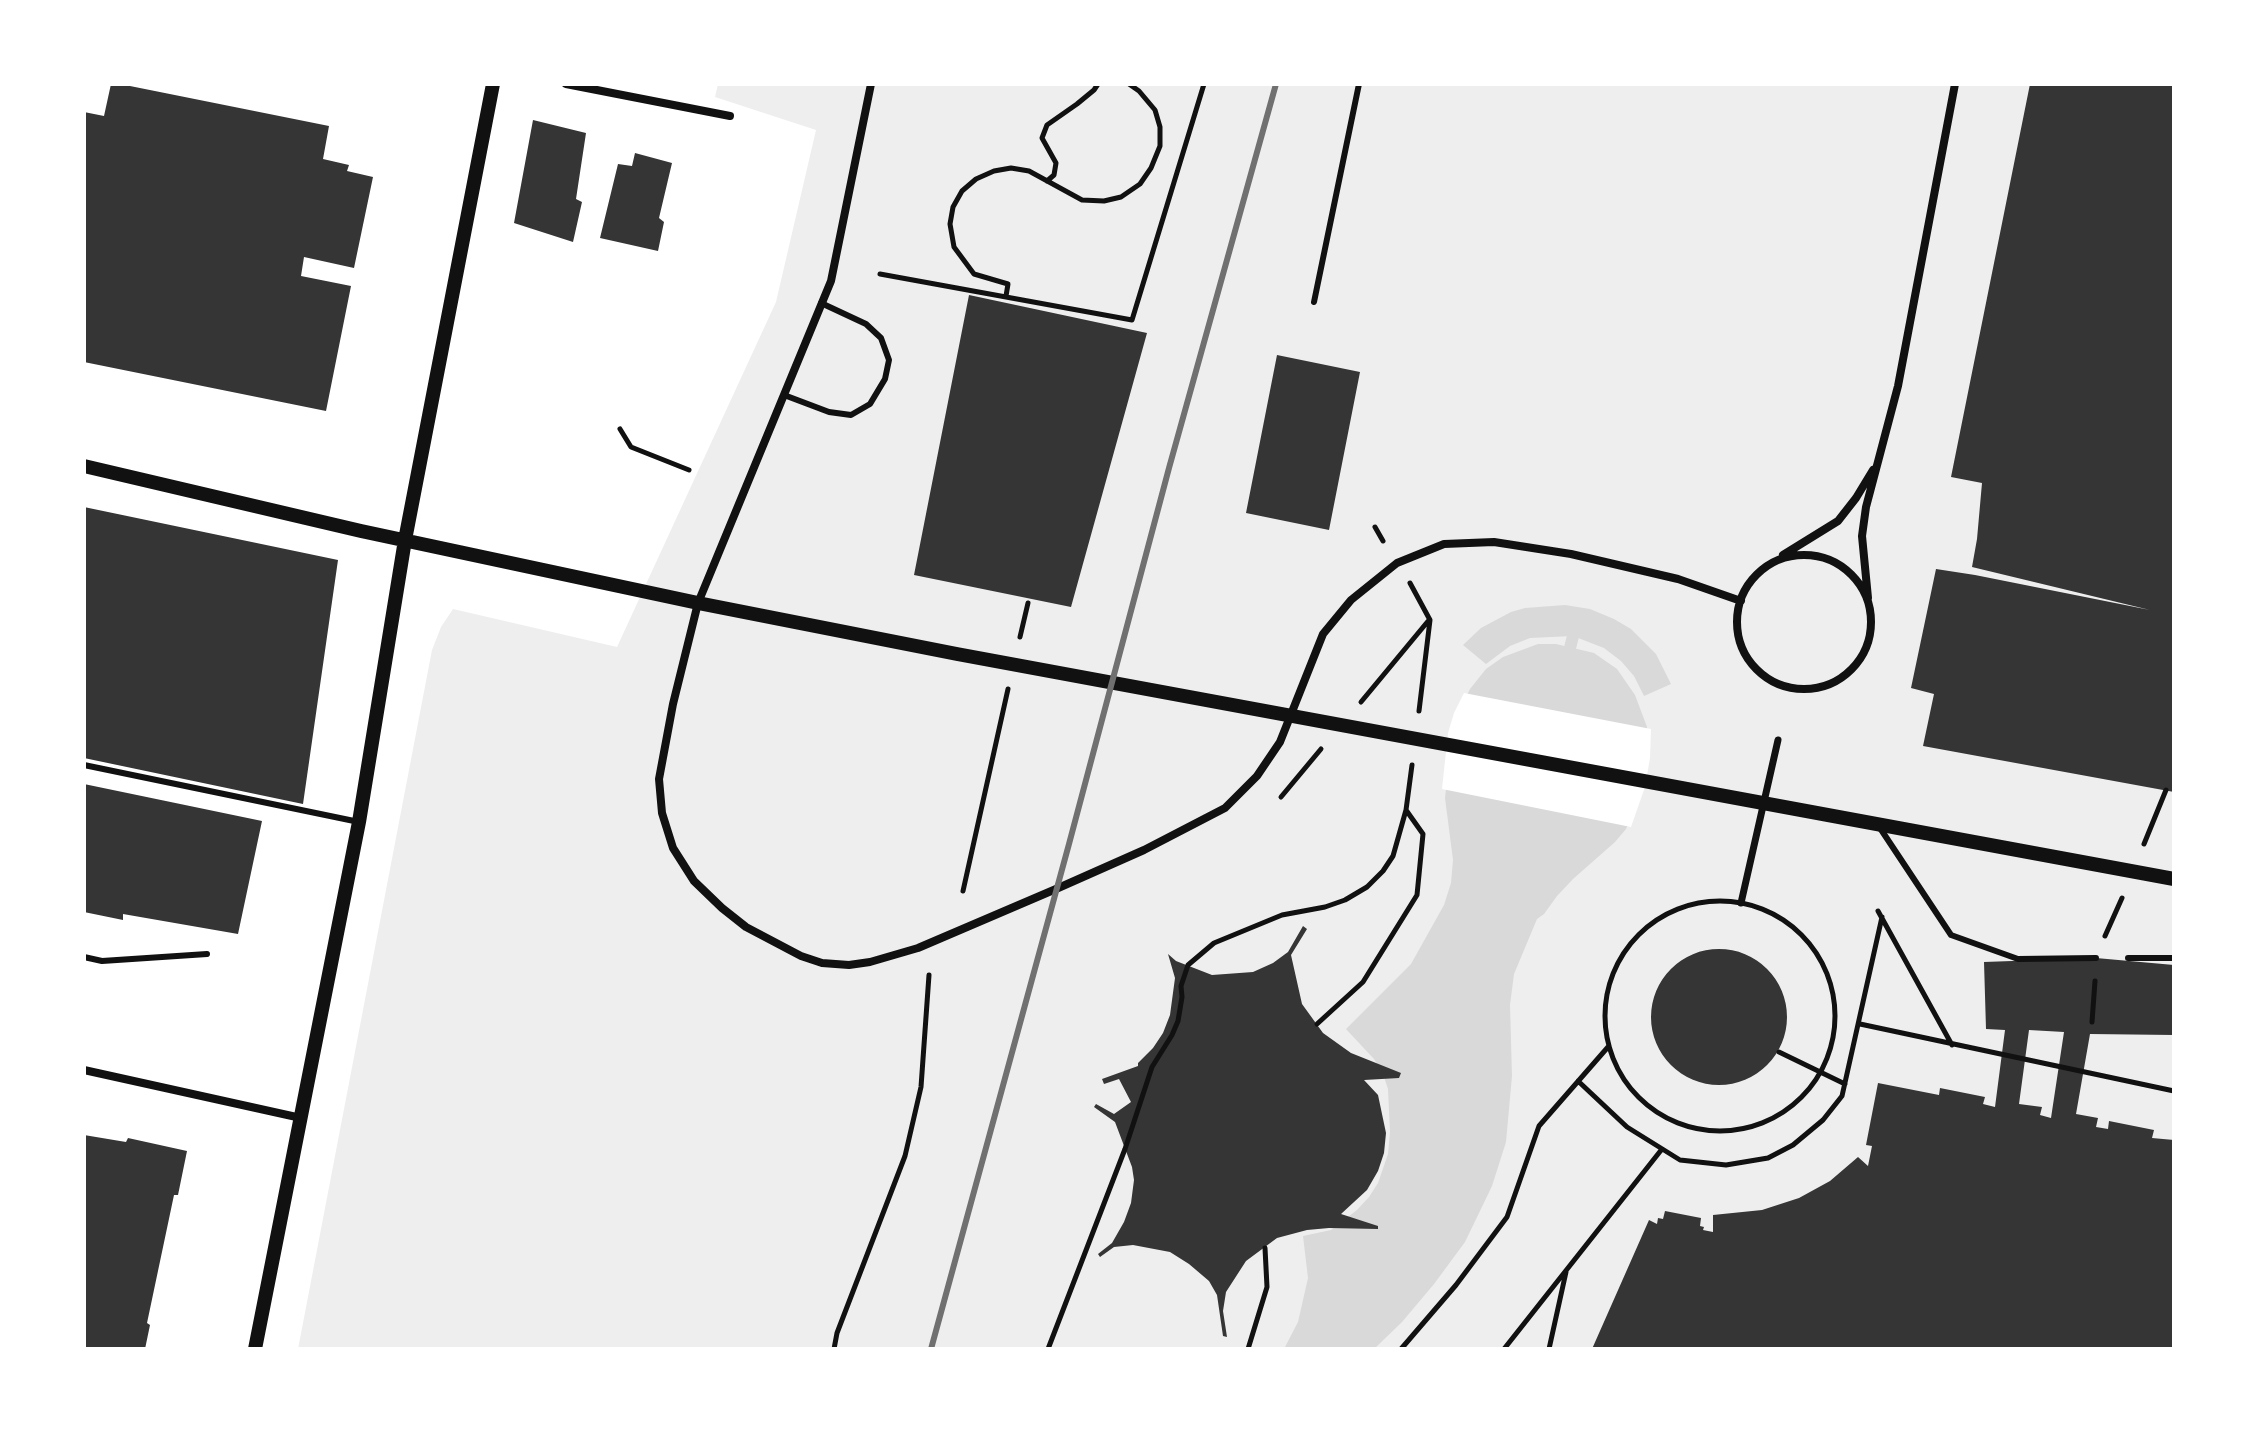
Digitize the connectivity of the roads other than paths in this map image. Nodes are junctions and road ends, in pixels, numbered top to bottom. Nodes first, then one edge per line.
1 (493, 84) edge
2 (566, 84) edge
3 (871, 84) edge
4 (1359, 84) edge
5 (1955, 84) edge
6 (730, 116) dead end
7 (1314, 302) dead end
8 (821, 303) junction
9 (784, 395) junction
10 (1877, 462) junction
11 (84, 466) edge
12 (405, 540) junction
13 (1775, 561) junction
14 (1868, 598) junction
15 (1741, 601) junction
16 (698, 603) junction
17 (1778, 740) dead end
18 (84, 765) edge
19 (359, 822) junction
20 (1878, 825) junction
21 (2174, 879) edge
22 (1741, 903) road end
23 (207, 954) dead end
24 (84, 957) edge
25 (2096, 958) road end
26 (2128, 958) dead end
27 (2174, 958) edge
28 (84, 1070) edge
29 (301, 1118) junction
30 (255, 1349) edge

1 - 12 street
2 - 6 street
3 - 8 street
4 - 7 lane
5 - 10 street
8 - 9 street
8 - 9 lane
9 - 16 street
10 - 13 street
10 - 14 street
11 - 12 street
12 - 16 street
12 - 19 street
13 - 14 street
13 - 15 street
14 - 15 street
15 - 16 street
16 - 20 street
17 - 22 street
18 - 19 lane
19 - 29 street
20 - 21 street
20 - 25 lane
23 - 24 lane
26 - 27 lane
28 - 29 street
29 - 30 street

